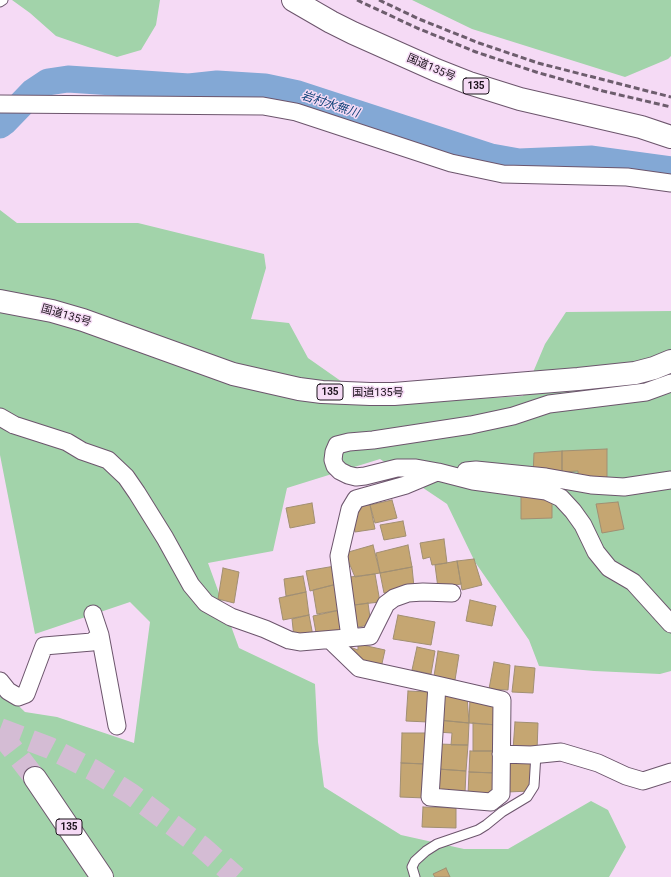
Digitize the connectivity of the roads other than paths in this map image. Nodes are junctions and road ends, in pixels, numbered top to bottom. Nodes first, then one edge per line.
1 (3, 0) edge
2 (293, 0) edge
3 (0, 2) edge
4 (3, 104) edge
5 (671, 137) edge
6 (671, 183) edge
7 (0, 301) edge
8 (671, 361) edge
9 (671, 383) edge
10 (0, 417) edge
11 (438, 472) junction
12 (671, 480) edge
13 (452, 593) dead end
14 (93, 614) dead end
15 (671, 624) edge
16 (100, 636) junction
17 (350, 638) junction
18 (330, 640) junction
19 (0, 681) edge
20 (437, 685) junction
21 (117, 726) dead end
22 (501, 754) junction
23 (536, 754) junction
24 (671, 772) edge
25 (35, 778) tunnel mouth
26 (102, 877) edge
27 (414, 877) edge

1 - 3 lane
2 - 5 highway, 国道135号 / 135
4 - 6 street
7 - 8 highway, 国道135号 / 135
9 - 11 street
10 - 18 street
11 - 12 street
11 - 15 street
11 - 17 street
13 - 17 street
14 - 16 street
16 - 19 street
16 - 21 street
17 - 18 street
18 - 20 street
20 - 22 street
20 - 22 street
22 - 23 street
23 - 24 street
23 - 27 lane
25 - 26 highway, 135

